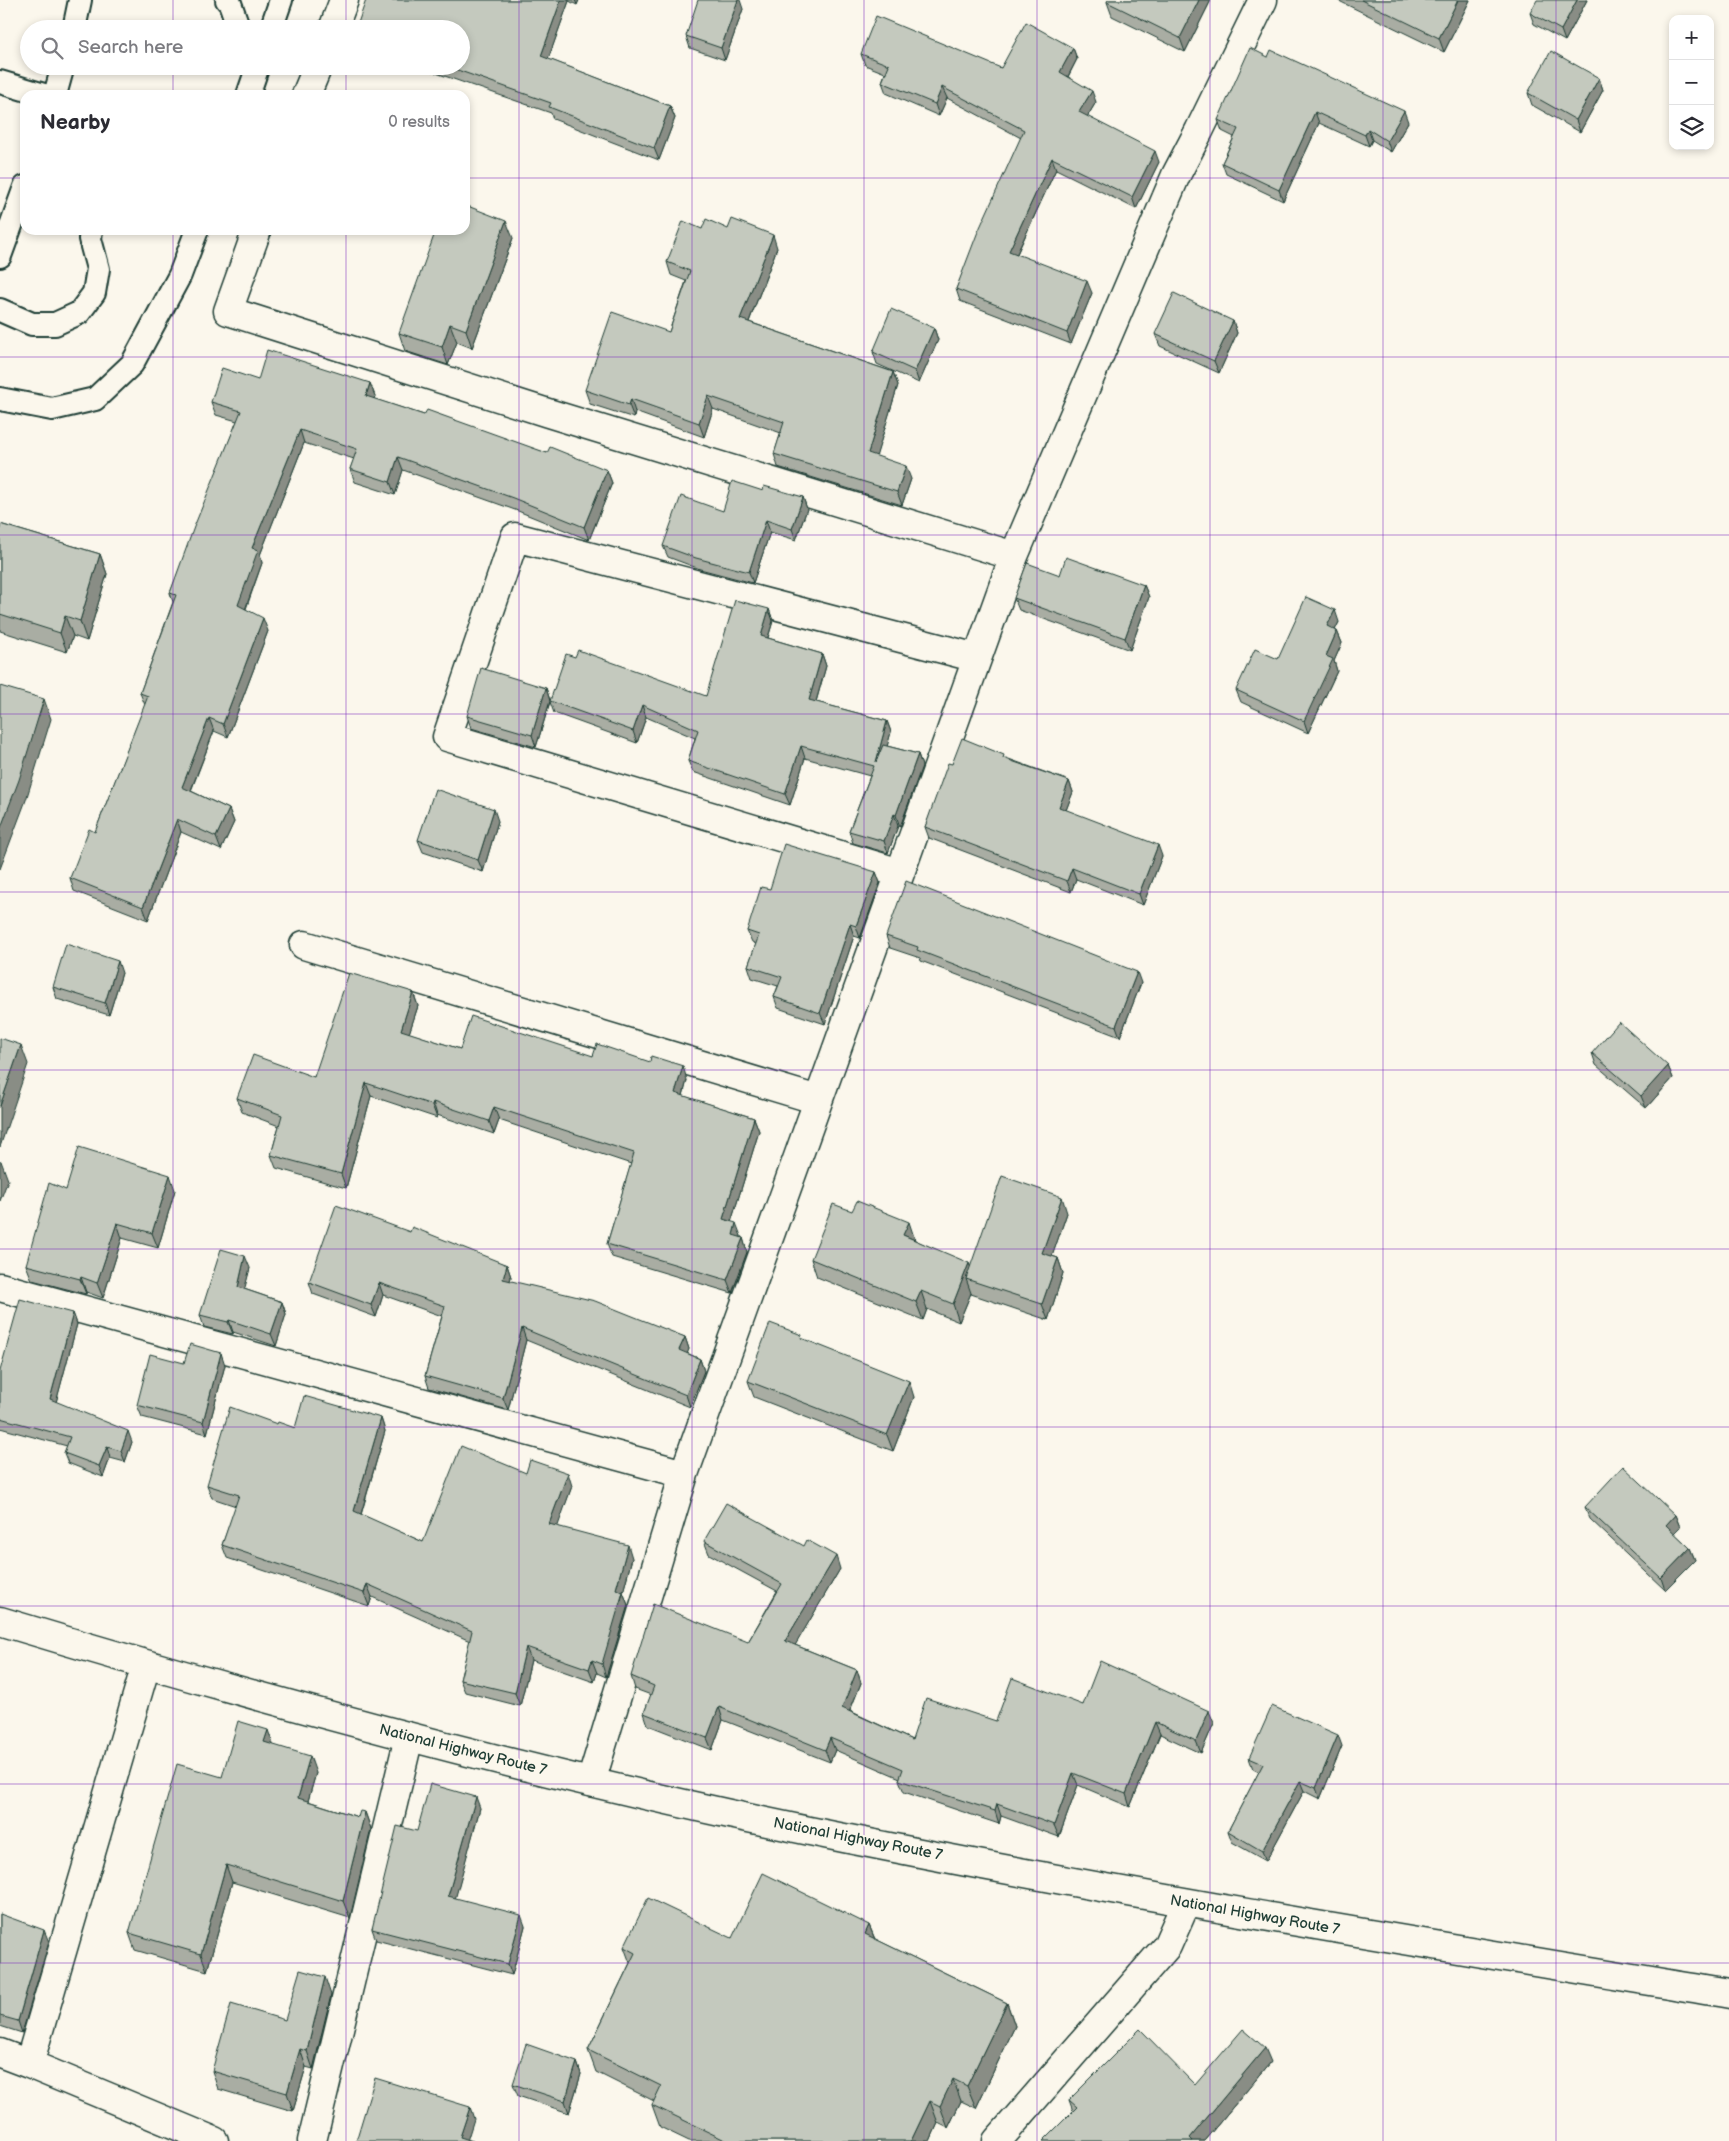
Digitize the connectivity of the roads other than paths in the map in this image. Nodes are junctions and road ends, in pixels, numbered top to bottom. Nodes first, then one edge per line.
1 (80, 0) edge
2 (227, 0) edge
3 (281, 0) edge
4 (344, 0) edge
5 (1263, 0) edge
6 (76, 20) edge
7 (235, 20) edge
8 (274, 20) edge
9 (336, 20) edge
10 (61, 75) edge
11 (244, 75) edge
12 (255, 75) edge
13 (314, 75) edge
14 (0, 82) edge
15 (27, 90) edge
16 (56, 90) edge
17 (244, 90) edge
18 (250, 90) edge
19 (308, 90) edge
20 (20, 202) edge
21 (90, 235) edge
22 (195, 235) edge
23 (255, 235) edge
24 (0, 256) edge
25 (0, 310) edge
26 (0, 399) edge
27 (1014, 556) junction
28 (977, 658) junction
29 (900, 873) junction
30 (304, 945) dead end
31 (818, 1100) junction
32 (0, 1287) edge
33 (684, 1474) junction
34 (0, 1621) edge
35 (146, 1665) junction
36 (409, 1737) junction
37 (592, 1782) junction
38 (1186, 1903) junction
39 (1729, 1994) edge
40 (0, 2053) edge
41 (29, 2064) junction
42 (214, 2141) edge
43 (312, 2141) edge
44 (997, 2141) edge

1 - 6 lane
2 - 7 lane
3 - 8 lane
4 - 9 main road
5 - 27 main road
10 - 16 lane
11 - 17 lane
12 - 18 lane
13 - 19 main road
14 - 15 lane
20 - 24 lane
21 - 25 lane
22 - 26 lane
23 - 27 main road
27 - 28 main road
28 - 29 main road
28 - 29 main road
29 - 31 main road
30 - 31 main road
31 - 33 main road
32 - 33 main road
33 - 37 main road
34 - 35 main road, National Highway Route 7
35 - 36 main road, National Highway Route 7
35 - 41 main road
36 - 37 main road, National Highway Route 7
36 - 43 main road
37 - 38 main road, National Highway Route 7
38 - 39 main road, National Highway Route 7
38 - 44 main road
40 - 41 main road
41 - 42 main road

